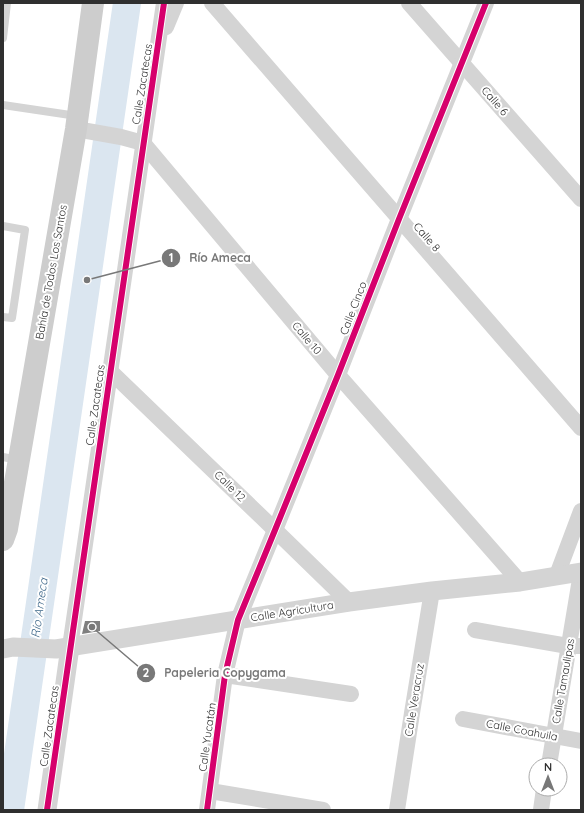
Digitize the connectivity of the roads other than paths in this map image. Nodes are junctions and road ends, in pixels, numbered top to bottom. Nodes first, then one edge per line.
1 (7, 3) edge
2 (93, 3) edge
3 (164, 3) edge
4 (176, 3) edge
5 (212, 3) edge
6 (409, 3) edge
7 (486, 3) edge
8 (3, 38) edge
9 (157, 49) junction
10 (462, 63) junction
11 (3, 105) edge
12 (80, 125) junction
13 (143, 143) junction
14 (581, 198) edge
15 (399, 219) junction
16 (3, 226) edge
17 (3, 317) edge
18 (110, 371) junction
19 (338, 375) junction
20 (581, 428) edge
21 (11, 459) edge
22 (581, 511) edge
23 (275, 530) junction
24 (3, 540) edge
25 (581, 572) edge
26 (557, 576) junction
27 (520, 582) junction
28 (432, 591) junction
29 (349, 602) junction
30 (238, 620) junction
31 (476, 630) dead end
32 (575, 646) edge
33 (8, 648) edge
34 (63, 648) junction
35 (225, 675) junction
36 (351, 694) dead end
37 (463, 719) dead end
38 (553, 736) junction
39 (581, 741) edge
40 (549, 757) edge
41 (210, 791) junction
42 (543, 797) edge
43 (47, 810) edge
44 (207, 810) edge
45 (323, 810) edge
46 (398, 810) edge
47 (541, 810) edge

1 - 8 lane
2 - 12 main road, Bahía de Todos Los Santos
3 - 9 street, Calle Zacatecas
4 - 9 street
5 - 15 street, Calle 8
6 - 10 street, Calle 6
7 - 10 street, Calle Cinco
9 - 13 street, Calle Zacatecas
10 - 14 street, Calle 6
10 - 15 street, Calle Cinco
11 - 12 lane
12 - 13 street
12 - 21 main road, Bahía de Todos Los Santos
13 - 18 street, Calle Zacatecas
13 - 19 street, Calle 10
15 - 19 street, Calle Cinco
15 - 20 street, Calle 8
16 - 17 lane
18 - 23 street, Calle 12
18 - 34 street, Calle Zacatecas
19 - 23 street, Calle Cinco
19 - 27 street, Calle 10
21 - 24 main road, Bahía de Todos Los Santos
22 - 26 street
23 - 29 street, Calle 12
23 - 30 street, Calle Cinco
25 - 26 street, Calle Agricultura
25 - 32 street, Calle Tamaulipas
26 - 27 street, Calle Agricultura
27 - 28 street, Calle Agricultura
28 - 29 street, Calle Agricultura
28 - 46 street, Calle Veracruz
29 - 30 street, Calle Agricultura
30 - 34 street, Calle Agricultura
30 - 35 street, Calle Yucatán
31 - 32 street
32 - 38 street, Calle Tamaulipas
33 - 34 street, Calle Agricultura
34 - 43 street, Calle Zacatecas
35 - 36 street
35 - 41 street, Calle Yucatán
37 - 38 street, Calle Coahuila
38 - 39 street, Calle Coahuila
38 - 40 street, Calle Tamaulipas
41 - 44 street, Calle Yucatán
41 - 45 street
42 - 47 street

